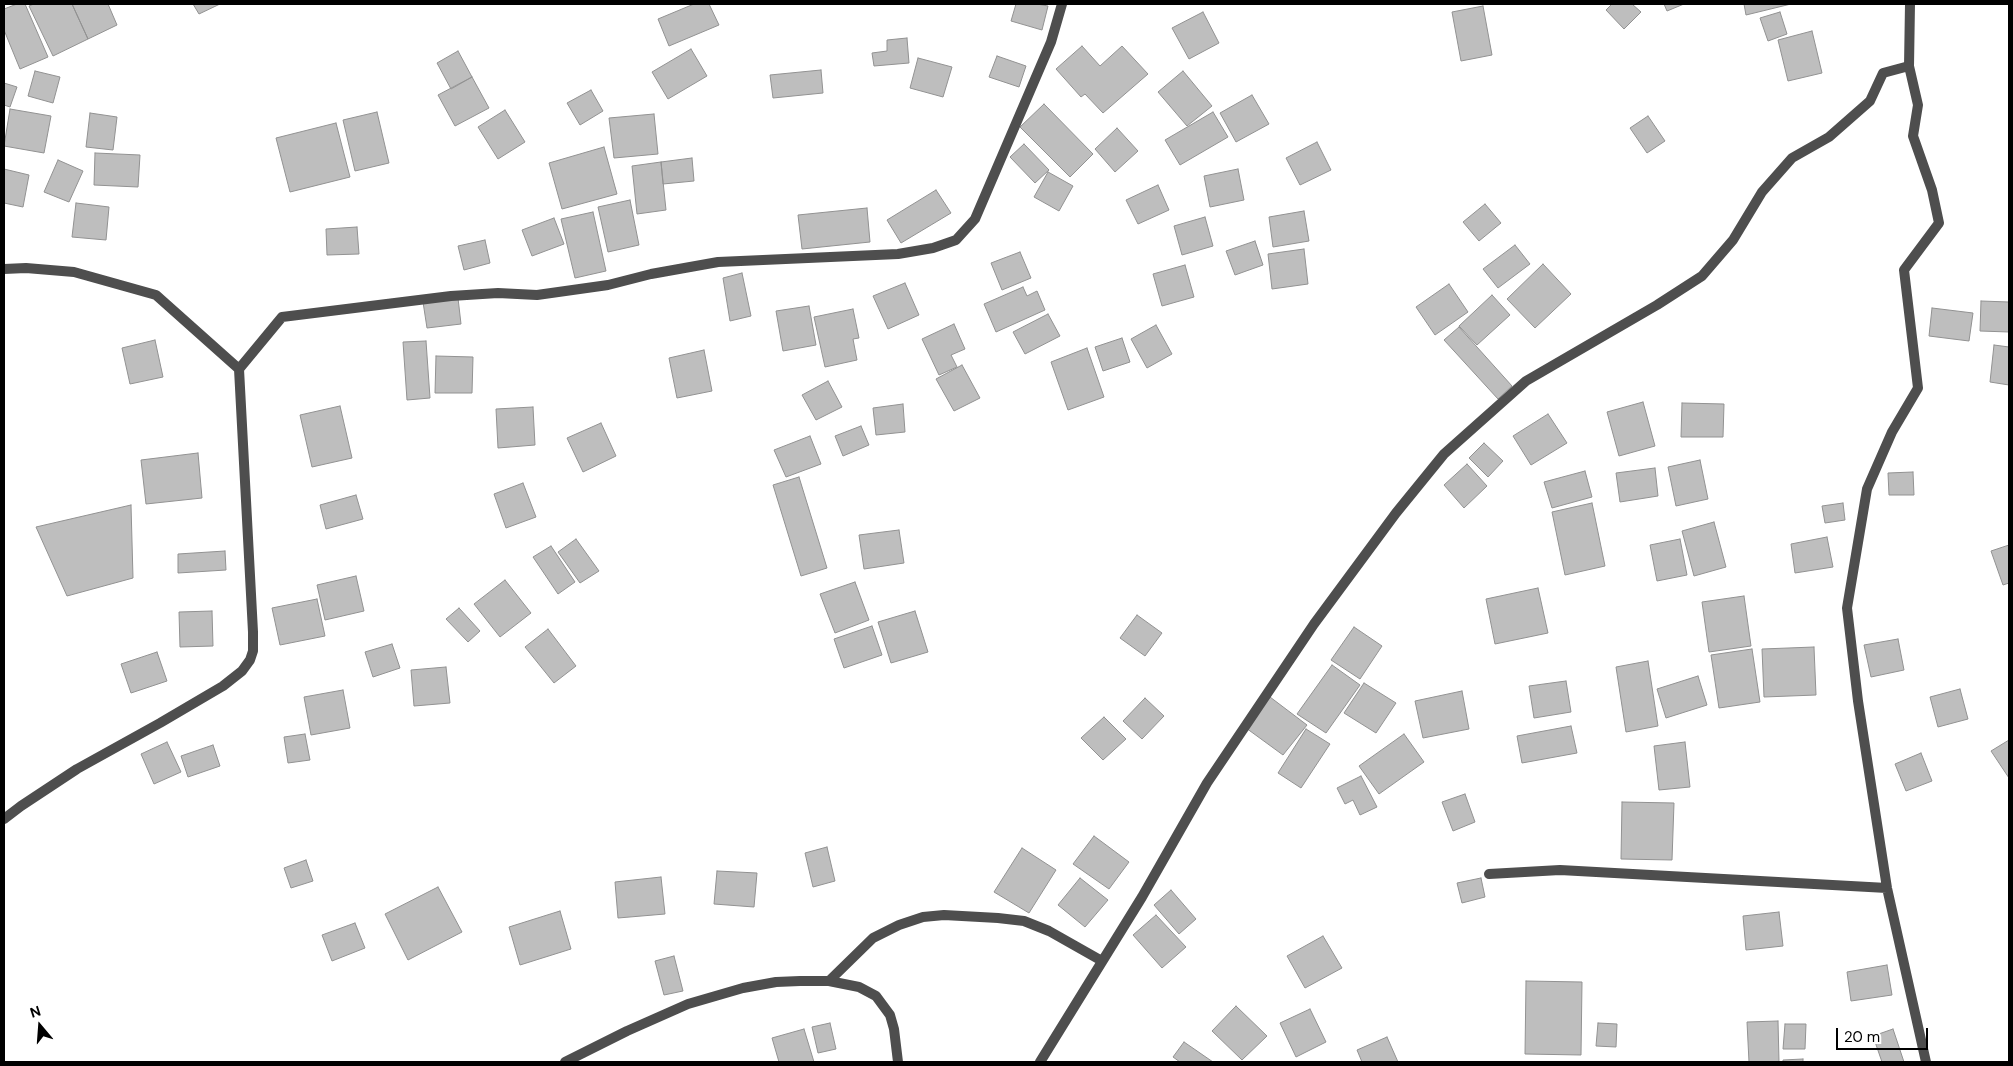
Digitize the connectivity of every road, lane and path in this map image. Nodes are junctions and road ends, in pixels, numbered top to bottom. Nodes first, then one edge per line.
1 (1062, 4) edge
2 (1910, 4) edge
3 (1909, 66) junction
4 (4, 269) edge
5 (239, 370) junction
6 (4, 819) edge
7 (1489, 874) dead end
8 (1887, 888) junction
9 (1102, 961) junction
10 (829, 981) junction
11 (565, 1062) edge
12 (898, 1062) edge
13 (1040, 1062) edge
14 (1926, 1062) edge

1 - 5 street
2 - 3 street
3 - 8 street
3 - 9 street
4 - 5 street
5 - 6 street
7 - 8 street
8 - 14 street
9 - 10 street
9 - 13 street
10 - 11 street
10 - 12 street

